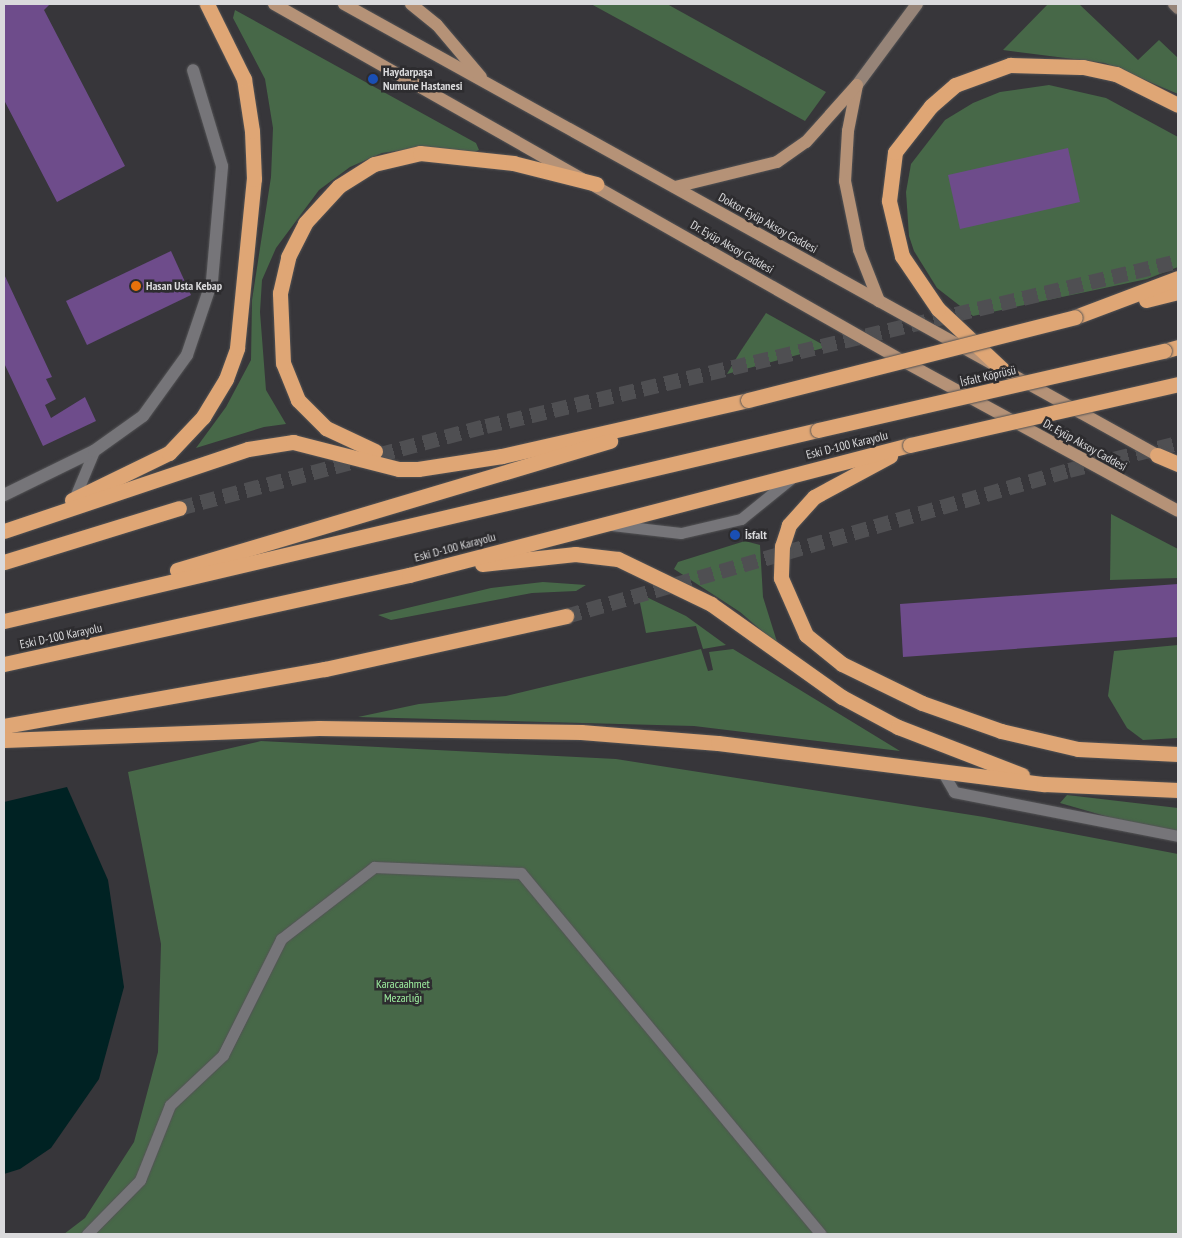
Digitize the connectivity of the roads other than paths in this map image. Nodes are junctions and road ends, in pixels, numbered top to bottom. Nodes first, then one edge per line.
1 (207, 4) edge
2 (274, 4) edge
3 (344, 4) edge
4 (411, 4) edge
5 (917, 4) edge
6 (1174, 4) edge
7 (1178, 8) edge
8 (193, 70) dead end
9 (486, 83) junction
10 (857, 85) junction
11 (1178, 105) edge
12 (596, 184) junction
13 (675, 187) junction
14 (1178, 278) edge
15 (1178, 292) edge
16 (879, 301) junction
17 (1075, 317) junction
18 (1171, 349) edge
19 (1002, 369) junction
20 (1178, 384) edge
21 (748, 400) junction
22 (818, 430) joint
23 (910, 445) junction
24 (94, 451) junction
25 (1157, 455) joint
26 (439, 466) junction
27 (1178, 466) edge
28 (796, 474) junction
29 (4, 495) edge
30 (74, 499) junction
31 (179, 508) tunnel mouth
32 (1178, 511) edge
33 (598, 524) junction
34 (24, 525) junction
35 (4, 532) edge
36 (4, 562) edge
37 (409, 575) junction
38 (30, 614) junction
39 (566, 616) tunnel mouth
40 (4, 621) edge
41 (4, 664) edge
42 (4, 726) edge
43 (4, 740) edge
44 (1178, 754) edge
45 (942, 771) junction
46 (1044, 784) junction
47 (1178, 790) edge
48 (1178, 836) edge
49 (87, 1234) edge
50 (821, 1234) edge

1 - 30 highway
2 - 12 main road, Dr. Eyüp Aksoy Caddesi
3 - 9 main road, Doktor Eyüp Aksoy Caddesi
4 - 9 main road
5 - 10 main road
6 - 7 main road
8 - 24 street
9 - 13 main road, Doktor Eyüp Aksoy Caddesi
10 - 13 main road
10 - 16 main road
11 - 19 highway
12 - 26 highway
12 - 32 main road, Dr. Eyüp Aksoy Caddesi
13 - 16 main road, Doktor Eyüp Aksoy Caddesi
14 - 17 highway
15 - 17 highway
16 - 19 main road, Doktor Eyüp Aksoy Caddesi
17 - 21 highway, bridge
18 - 22 highway, İsfalt Köprüsü, bridge
19 - 25 main road, Doktor Eyüp Aksoy Caddesi
20 - 23 highway, bridge
21 - 26 highway
21 - 38 highway
22 - 38 highway, Eski D-100 Karayolu
23 - 28 highway, Eski D-100 Karayolu
23 - 44 highway
24 - 29 street
24 - 30 lane
25 - 27 highway
26 - 34 highway
28 - 33 highway, Eski D-100 Karayolu
28 - 33 lane
30 - 34 highway
31 - 36 highway
33 - 37 highway, Eski D-100 Karayolu
34 - 35 highway
37 - 41 highway, Eski D-100 Karayolu
37 - 46 highway
38 - 40 highway, Eski D-100 Karayolu
39 - 42 highway
43 - 45 highway
45 - 46 highway
45 - 48 lane
46 - 47 highway
49 - 50 lane

